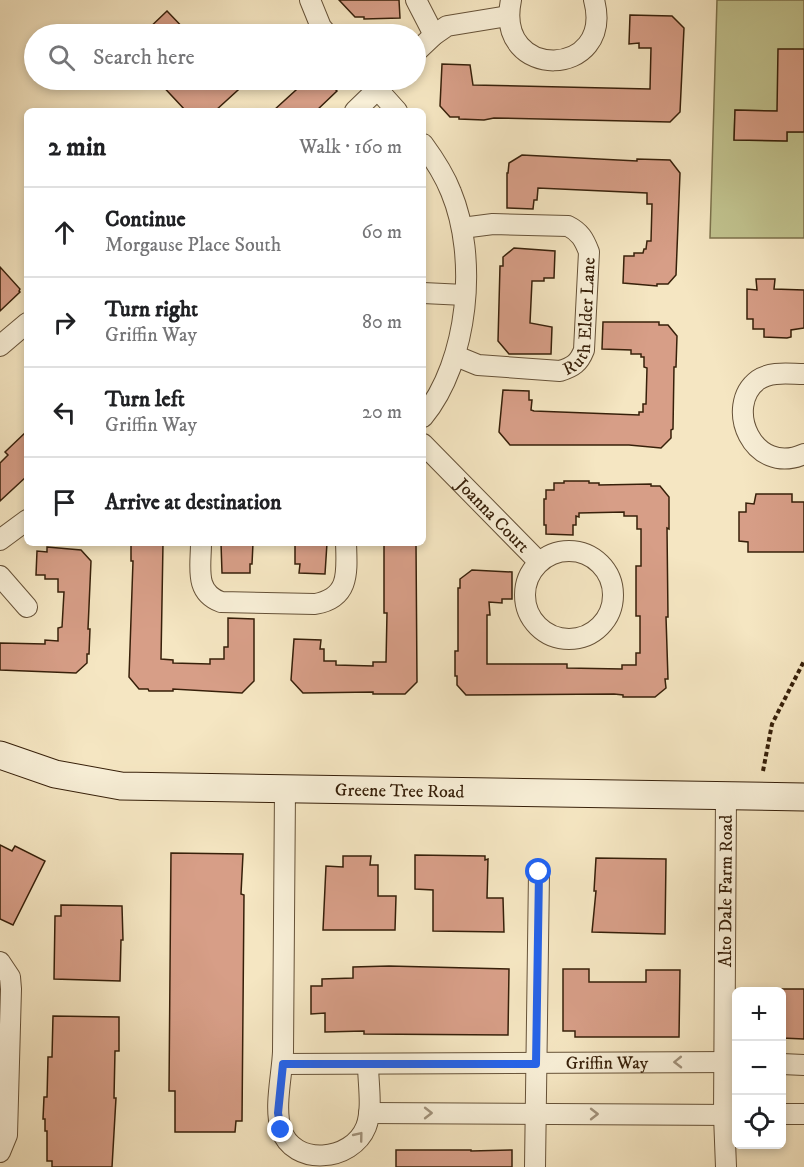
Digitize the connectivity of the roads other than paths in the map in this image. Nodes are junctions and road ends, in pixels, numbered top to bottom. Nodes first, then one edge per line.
1 (310, 0) edge
2 (416, 0) edge
3 (594, 0) edge
4 (510, 8) edge
5 (320, 24) edge
6 (434, 35) junction
7 (426, 43) edge
8 (372, 90) edge
9 (383, 90) edge
10 (357, 108) edge
11 (395, 108) edge
12 (426, 148) edge
13 (462, 228) junction
14 (426, 293) edge
15 (465, 295) junction
16 (24, 326) edge
17 (0, 346) edge
18 (456, 356) junction
19 (804, 374) edge
20 (426, 412) edge
21 (426, 447) edge
22 (804, 454) edge
23 (24, 522) edge
24 (0, 540) edge
25 (201, 546) edge
26 (346, 546) edge
27 (539, 562) junction
28 (0, 576) edge
29 (27, 607) dead end
30 (0, 755) edge
31 (285, 789) junction
32 (726, 795) junction
33 (804, 797) edge
34 (539, 872) dead end
35 (0, 962) edge
36 (730, 1062) edge
37 (283, 1064) junction
38 (368, 1064) junction
39 (536, 1064) junction
40 (786, 1064) edge
41 (804, 1065) edge
42 (369, 1113) junction
43 (536, 1113) junction
44 (786, 1114) edge
45 (804, 1114) edge
46 (730, 1115) edge
47 (0, 1152) edge
48 (535, 1167) edge
49 (726, 1167) edge

1 - 5 street
2 - 6 street
3 - 4 street
4 - 6 street
6 - 7 street
8 - 10 street
9 - 11 street
12 - 13 street
13 - 15 street
13 - 18 street, Ruth Elder Lane
14 - 15 street
15 - 18 street
16 - 17 street
18 - 20 street
19 - 22 street
21 - 27 street, Joanna Court
23 - 24 street
25 - 26 street
27 - 27 street, Joanna Court
28 - 29 street
30 - 31 street, Greene Tree Road
31 - 32 street, Greene Tree Road
31 - 37 street
32 - 33 street, Greene Tree Road
32 - 36 street, Alto Dale Farm Road
34 - 39 street
35 - 47 street
36 -> 39 street, Griffin Way
36 - 46 street, Alto Dale Farm Road
37 - 38 street, Griffin Way
37 -> 42 street
38 - 39 street, Griffin Way
38 - 42 street
39 - 43 street
40 - 41 street
42 -> 43 street
43 -> 46 street
43 - 48 street
44 - 45 street
46 - 49 street, Alto Dale Farm Road

